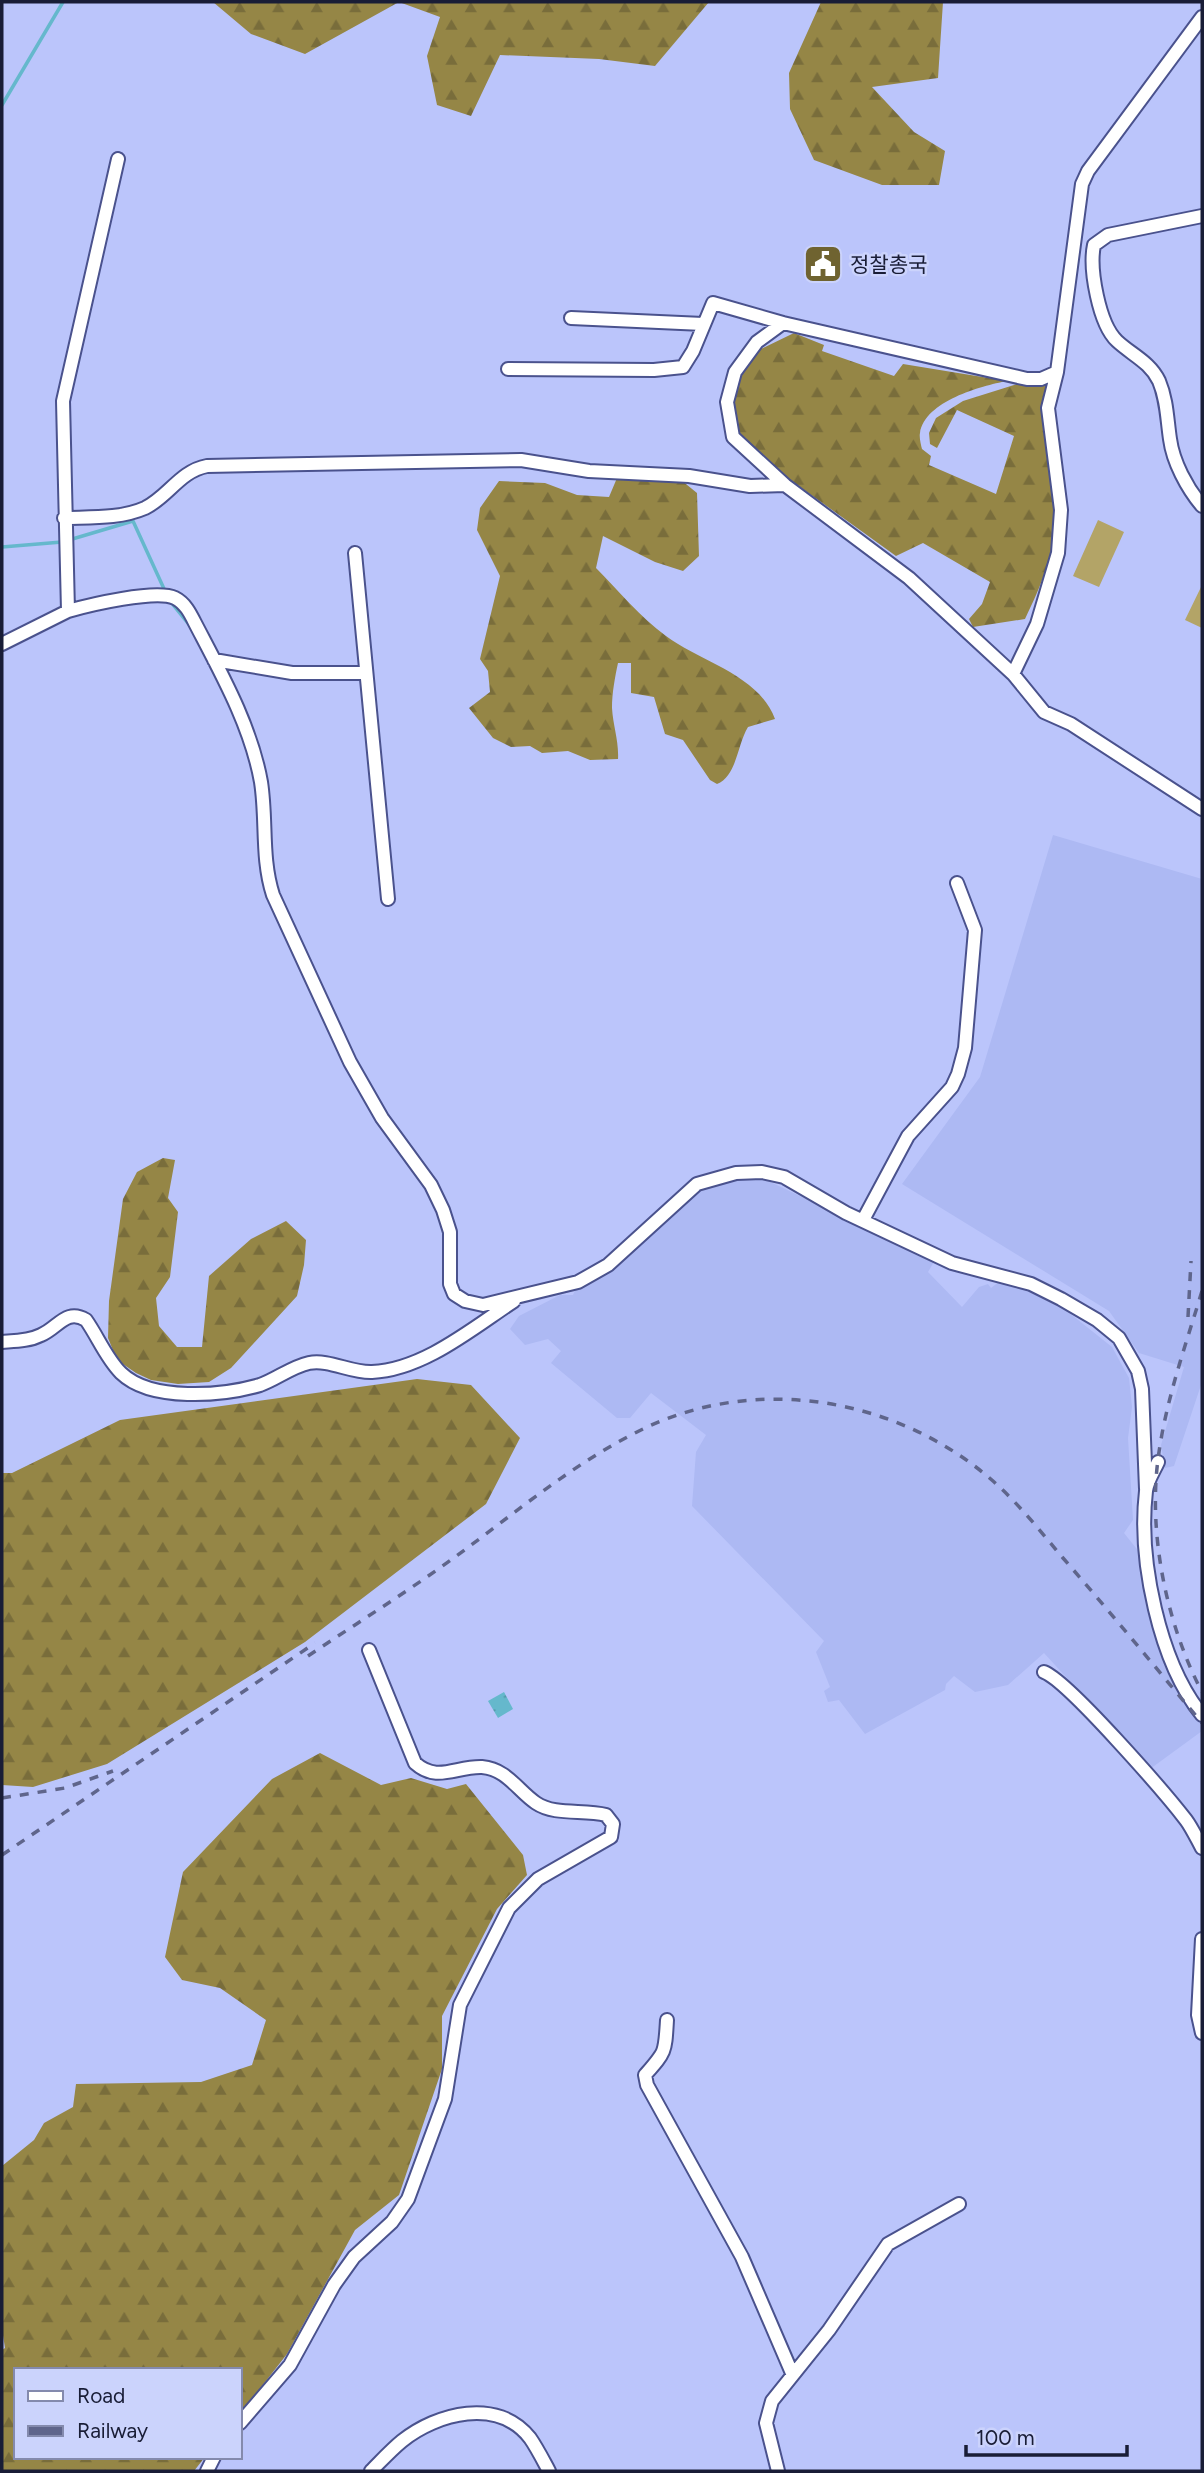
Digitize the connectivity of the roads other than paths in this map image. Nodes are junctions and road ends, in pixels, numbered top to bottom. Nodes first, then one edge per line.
1 (1202, 16) edge
2 (118, 159) dead end
3 (1202, 216) edge
4 (571, 318) dead end
5 (783, 323) junction
6 (703, 324) junction
7 (508, 369) dead end
8 (1057, 372) junction
9 (785, 485) junction
10 (1202, 506) edge
11 (64, 518) junction
12 (355, 553) dead end
13 (68, 611) junction
14 (2, 643) edge
15 (214, 660) junction
16 (364, 673) junction
17 (1013, 674) junction
18 (1202, 809) edge
19 (957, 883) dead end
20 (388, 899) dead end
21 (863, 1220) junction
22 (520, 1297) junction
23 (2, 1342) edge
24 (1158, 1462) dead end
25 (1146, 1489) junction
26 (369, 1650) dead end
27 (1044, 1672) dead end
28 (1202, 1715) edge
29 (1202, 1848) edge
30 (1202, 1939) edge
31 (667, 2021) dead end
32 (1202, 2033) edge
33 (959, 2204) dead end
34 (792, 2373) junction
35 (242, 2421) edge
36 (371, 2471) edge
37 (549, 2471) edge
38 (778, 2471) edge

1 - 8 street
2 - 11 street
3 - 10 street
4 - 6 street
5 - 6 street
5 - 8 street
5 - 9 street
6 - 7 street
8 - 17 street
9 - 11 street
9 - 17 street
11 - 13 street
12 - 16 street
13 - 14 street
13 - 15 street
15 - 16 street
15 - 22 street
16 - 20 street
17 - 18 street
19 - 21 street
21 - 22 street
21 - 25 street
22 - 23 street
24 - 25 street
25 - 28 street
26 - 35 street
27 - 29 street
30 - 32 street
31 - 34 street
33 - 34 street
34 - 38 street
36 - 37 street

